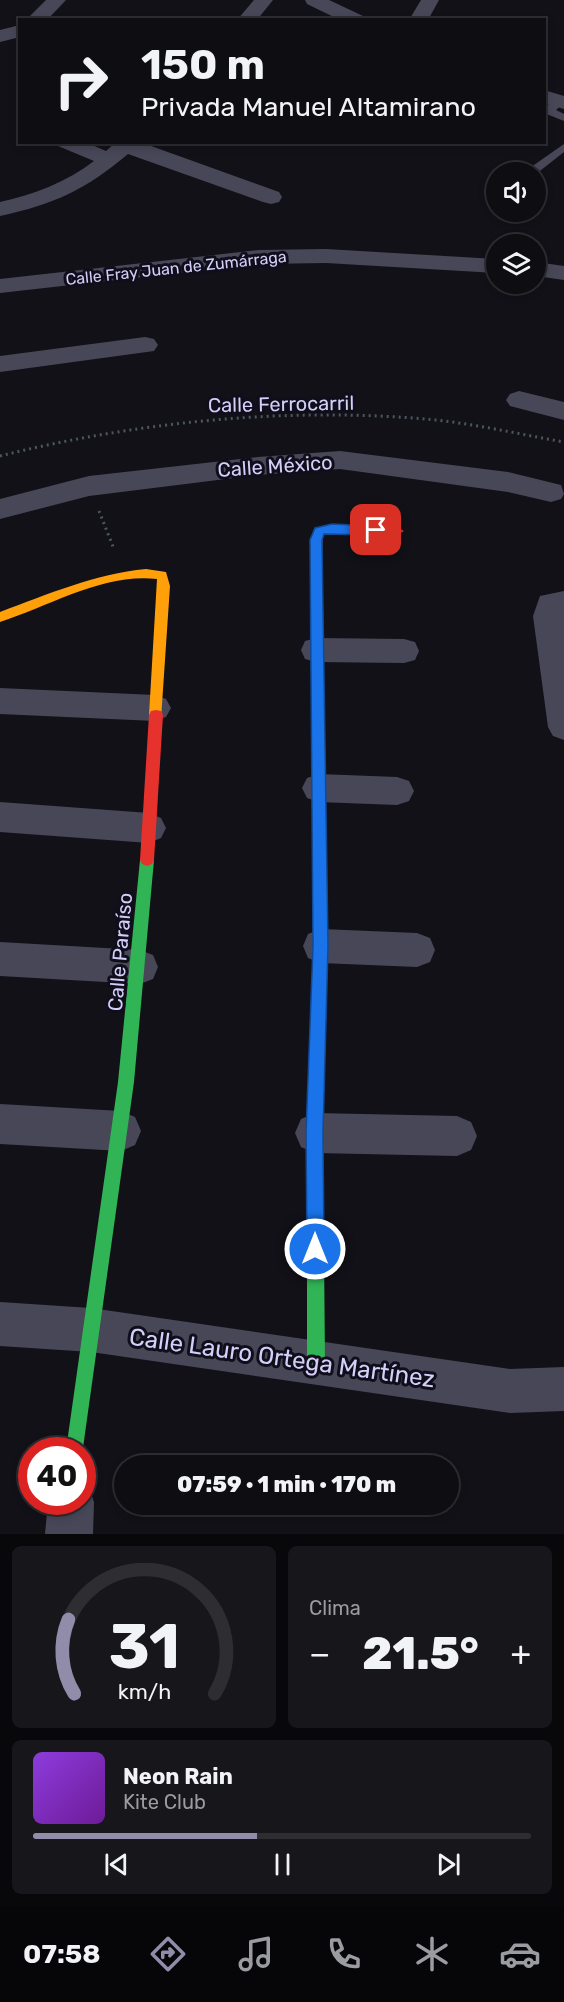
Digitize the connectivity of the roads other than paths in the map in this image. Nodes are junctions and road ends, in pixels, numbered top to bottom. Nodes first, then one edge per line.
1 (57, 0) edge
2 (264, 0) edge
3 (314, 0) edge
4 (430, 0) edge
5 (37, 18) edge
6 (248, 18) edge
7 (352, 18) edge
8 (419, 18) edge
9 (18, 32) edge
10 (0, 36) edge
11 (70, 144) edge
12 (128, 145) edge
13 (564, 147) edge
14 (108, 159) junction
15 (544, 162) edge
16 (272, 197) dead end
17 (0, 209) edge
18 (486, 265) edge
19 (546, 270) edge
20 (564, 273) edge
21 (0, 286) edge
22 (145, 345) dead end
23 (0, 364) edge
24 (519, 400) dead end
25 (564, 411) edge
26 (550, 492) dead end
27 (0, 509) edge
28 (398, 531) dead end
29 (558, 603) edge
30 (0, 617) edge
31 (316, 651) junction
32 (404, 651) dead end
33 (0, 701) edge
34 (155, 708) junction
35 (564, 727) edge
36 (319, 788) junction
37 (397, 791) dead end
38 (0, 817) edge
39 (149, 828) junction
40 (321, 946) junction
41 (417, 950) dead end
42 (0, 959) edge
43 (140, 967) junction
44 (0, 1124) edge
45 (121, 1131) junction
46 (315, 1133) junction
47 (457, 1136) dead end
48 (0, 1324) edge
49 (91, 1330) junction
50 (316, 1364) junction
51 (564, 1389) edge
52 (77, 1437) edge
53 (70, 1515) edge
54 (69, 1534) edge

1 - 5 street
2 - 6 street
3 - 7 street
4 - 8 street
9 - 10 street
11 - 14 street
12 - 14 street
12 - 16 street
13 - 15 lane
14 - 17 street
18 - 21 street, Calle Fray Juan de Zumárraga
19 - 20 street
22 - 23 street
24 - 25 street
26 - 27 street, Calle México
28 - 31 street
29 - 35 street
30 - 34 street, Calle Paraíso
31 - 32 street
31 - 36 street
33 - 34 street
34 - 39 street, Calle Paraíso
36 - 37 street
36 - 40 street
38 - 39 street
39 - 43 street, Calle Paraíso
40 - 41 street
40 - 46 street
42 - 43 street
43 - 45 street, Calle Paraíso
44 - 45 street
45 - 49 street, Calle Paraíso
46 - 47 street
46 - 50 street
48 - 49 street, Calle Lauro Ortega Martínez
49 - 50 street, Calle Lauro Ortega Martínez
49 - 52 street, Calle Paraíso
50 - 51 street, Calle Lauro Ortega Martínez
53 - 54 street

